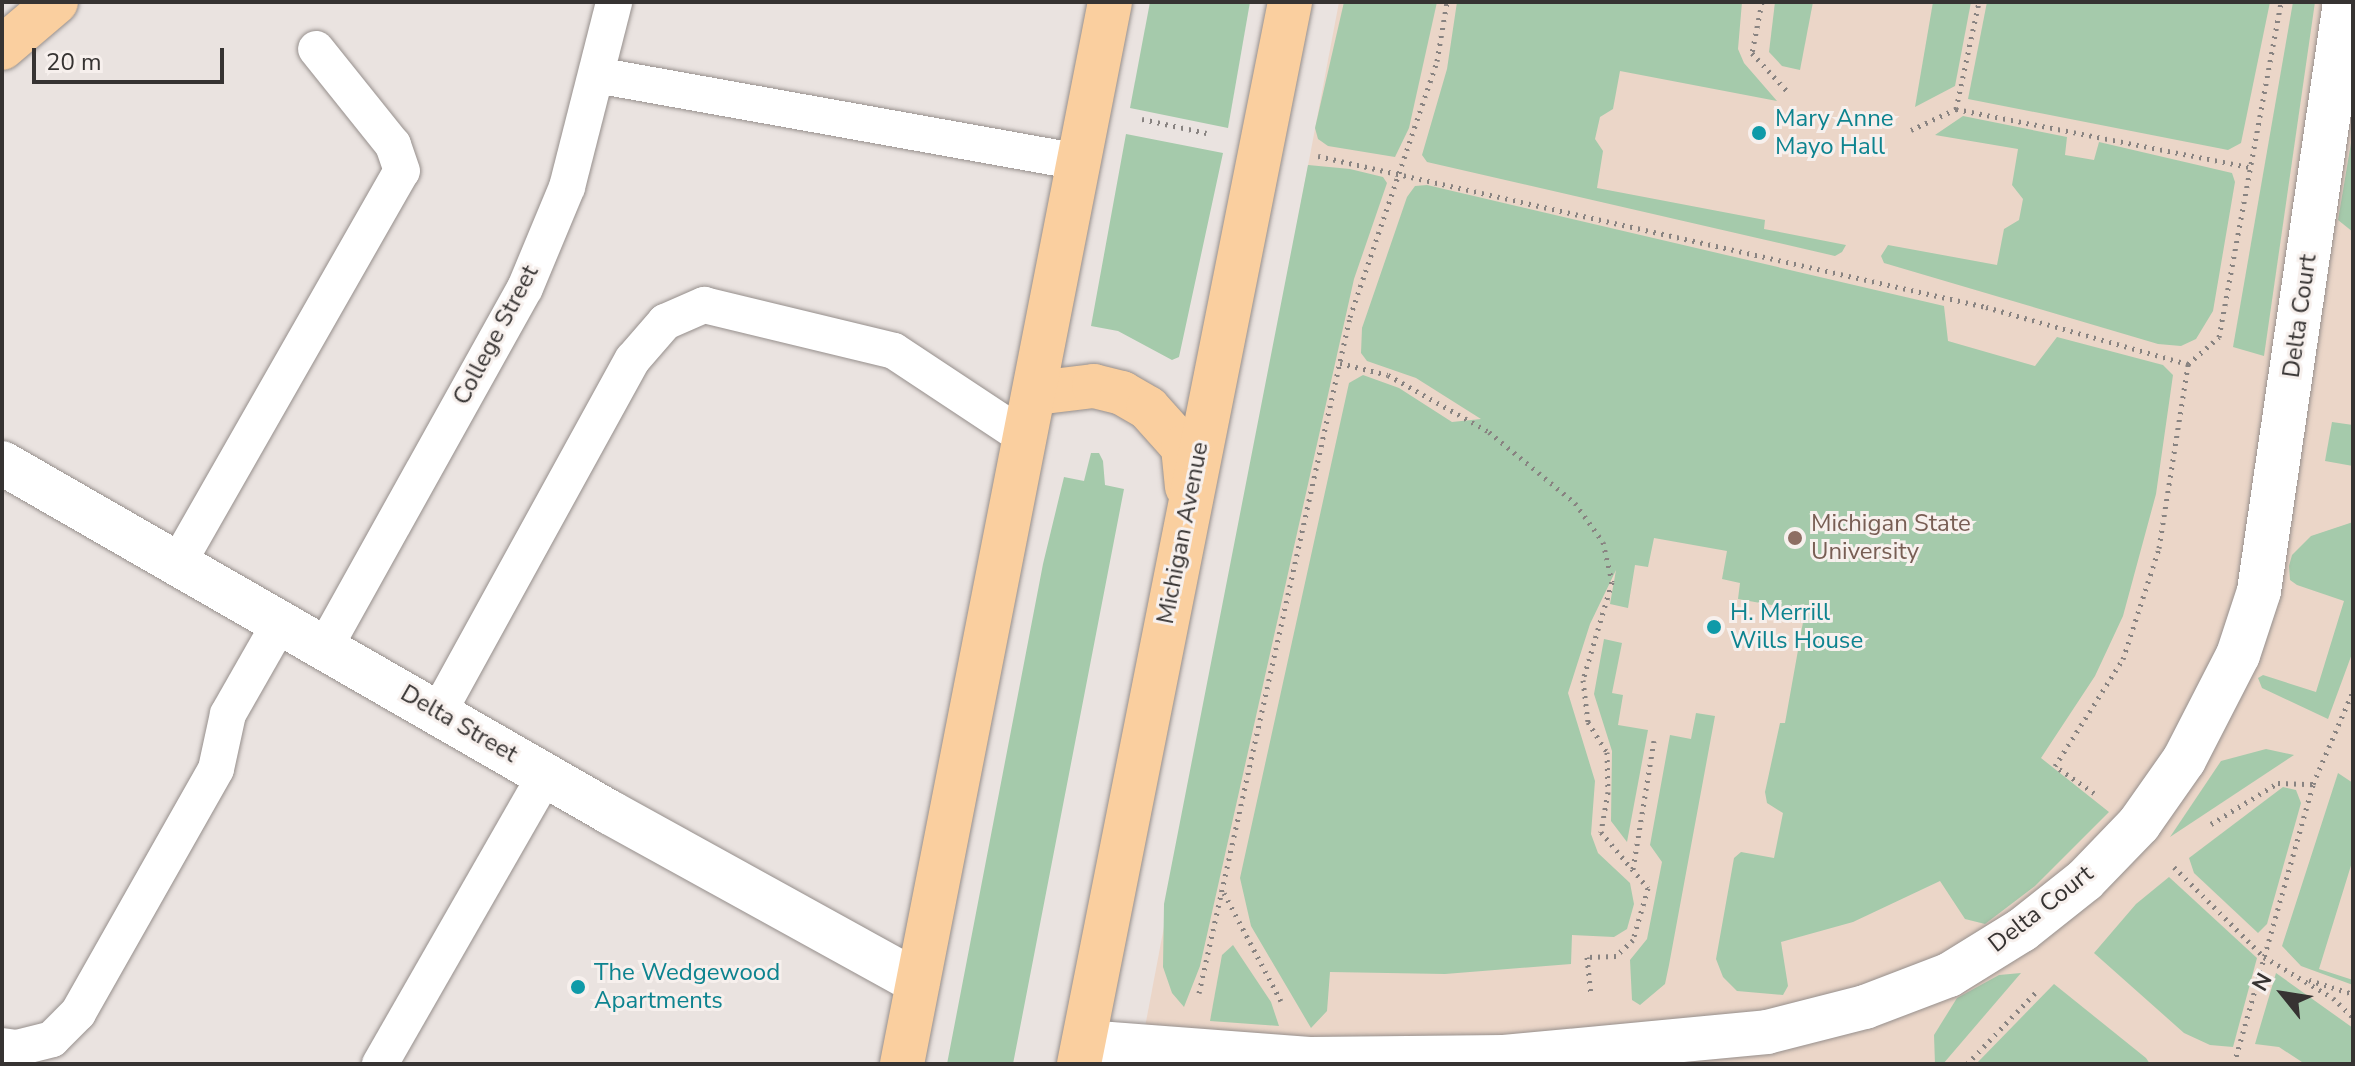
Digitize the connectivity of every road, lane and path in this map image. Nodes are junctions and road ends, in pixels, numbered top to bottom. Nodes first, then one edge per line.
1 (56, 2) edge
2 (614, 2) edge
3 (1110, 2) edge
4 (1290, 2) edge
5 (1447, 2) edge
6 (1762, 2) edge
7 (1979, 2) edge
8 (2281, 2) edge
9 (2345, 2) edge
10 (2, 48) edge
11 (316, 49) dead end
12 (596, 75) junction
13 (1788, 92) dead end
14 (1090, 109) junction
15 (1956, 109) junction
16 (1911, 130) dead end
17 (1262, 144) junction
18 (1080, 162) junction
19 (2248, 167) junction
20 (1402, 173) junction
21 (1340, 363) junction
22 (2188, 364) junction
23 (1036, 393) junction
24 (1027, 439) junction
25 (2, 463) edge
26 (1187, 509) junction
27 (178, 563) junction
28 (281, 621) junction
29 (325, 647) junction
30 (2353, 691) edge
31 (438, 713) junction
32 (1654, 741) dead end
33 (546, 774) junction
34 (2313, 784) junction
35 (2139, 824) junction
36 (2199, 831) dead end
37 (1633, 870) junction
38 (1224, 892) junction
39 (2264, 957) junction
40 (2300, 978) junction
41 (917, 982) junction
42 (2041, 986) dead end
43 (2353, 994) edge
44 (2353, 1017) edge
45 (2, 1046) edge
46 (1596, 1050) junction
47 (1185, 1052) junction
48 (1082, 1053) edge
49 (1312, 1059) junction
50 (380, 1064) edge
51 (902, 1064) edge
52 (1967, 1064) edge
53 (2234, 1064) edge

1 - 10 main road
2 - 12 lane, College Street
3 - 14 main road
4 - 17 main road, Michigan Avenue
5 - 20 path
6 - 13 path
7 - 15 path
8 - 19 path
9 - 35 street, Delta Court
11 - 27 lane
12 - 18 lane
12 - 29 lane, College Street
14 - 17 path
14 - 18 main road
15 - 16 path
15 - 19 path
17 - 20 path
17 - 26 main road, Michigan Avenue
18 - 23 main road
19 - 22 path
20 - 21 path
20 - 22 path
21 - 37 path
21 - 38 path
22 - 35 path
23 - 24 main road
23 - 26 main road
24 - 31 lane
24 - 41 main road
25 - 27 street, Delta Street
26 - 48 main road, Michigan Avenue
27 - 28 street, Delta Street
28 - 29 street, Delta Street
28 - 45 lane
29 - 31 street, Delta Street
30 - 34 path
31 - 33 street, Delta Street
32 - 37 path
33 - 41 street, Delta Street
33 - 50 lane
34 - 36 path
34 - 39 path
35 - 39 path
35 - 46 street, Delta Court
37 - 46 path
38 - 47 path
38 - 49 path
39 - 40 path
39 - 53 path
40 - 43 path
40 - 44 path
41 - 51 main road
42 - 52 path
46 - 49 street, Delta Court
47 - 48 street, Delta Court
47 - 49 street, Delta Court

